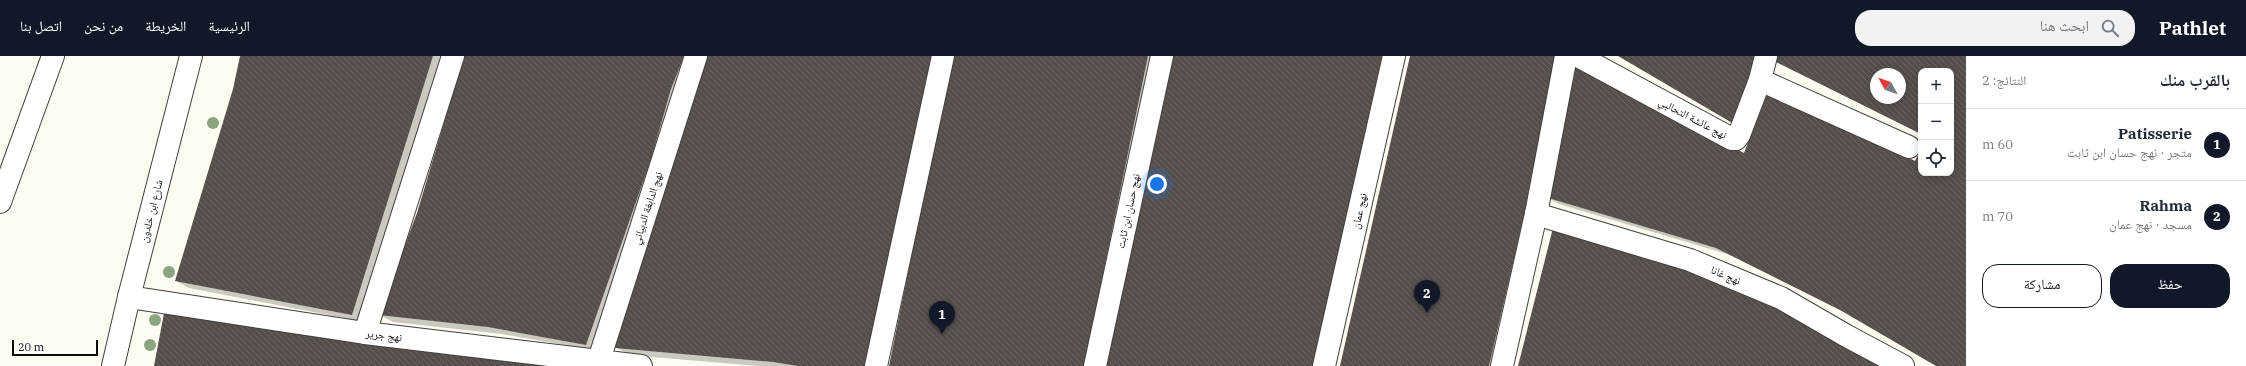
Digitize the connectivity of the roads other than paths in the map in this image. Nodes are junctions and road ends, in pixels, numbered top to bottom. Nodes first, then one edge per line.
1 (52, 56) edge
2 (191, 56) edge
3 (452, 56) edge
4 (696, 56) edge
5 (943, 56) edge
6 (1162, 56) edge
7 (1394, 56) edge
8 (1566, 56) edge
9 (1578, 56) edge
10 (1766, 56) edge
11 (1760, 80) junction
12 (1909, 147) dead end
13 (0, 202) edge
14 (1536, 214) junction
15 (129, 297) junction
16 (365, 333) junction
17 (599, 360) junction
18 (113, 366) edge
19 (641, 366) edge
20 (876, 366) edge
21 (1095, 366) edge
22 (1324, 366) edge
23 (1502, 366) edge
24 (1903, 366) edge

1 - 13 street
2 - 15 street, شارع ابن خلدون
3 - 16 street
4 - 17 street, نهج الدابغة الدبياني
5 - 20 street
6 - 21 street, نهج حسان ابن ثابت
7 - 22 street, نهج عمان
8 - 14 street
9 - 11 street, نهج عائشة التحالبي
10 - 11 street
11 - 12 street
14 - 23 street
14 - 24 street, نهج غانا
15 - 16 street, نهج جرير
15 - 18 street, شارع ابن خلدون
16 - 17 street, نهج جرير
17 - 19 street, نهج جرير

